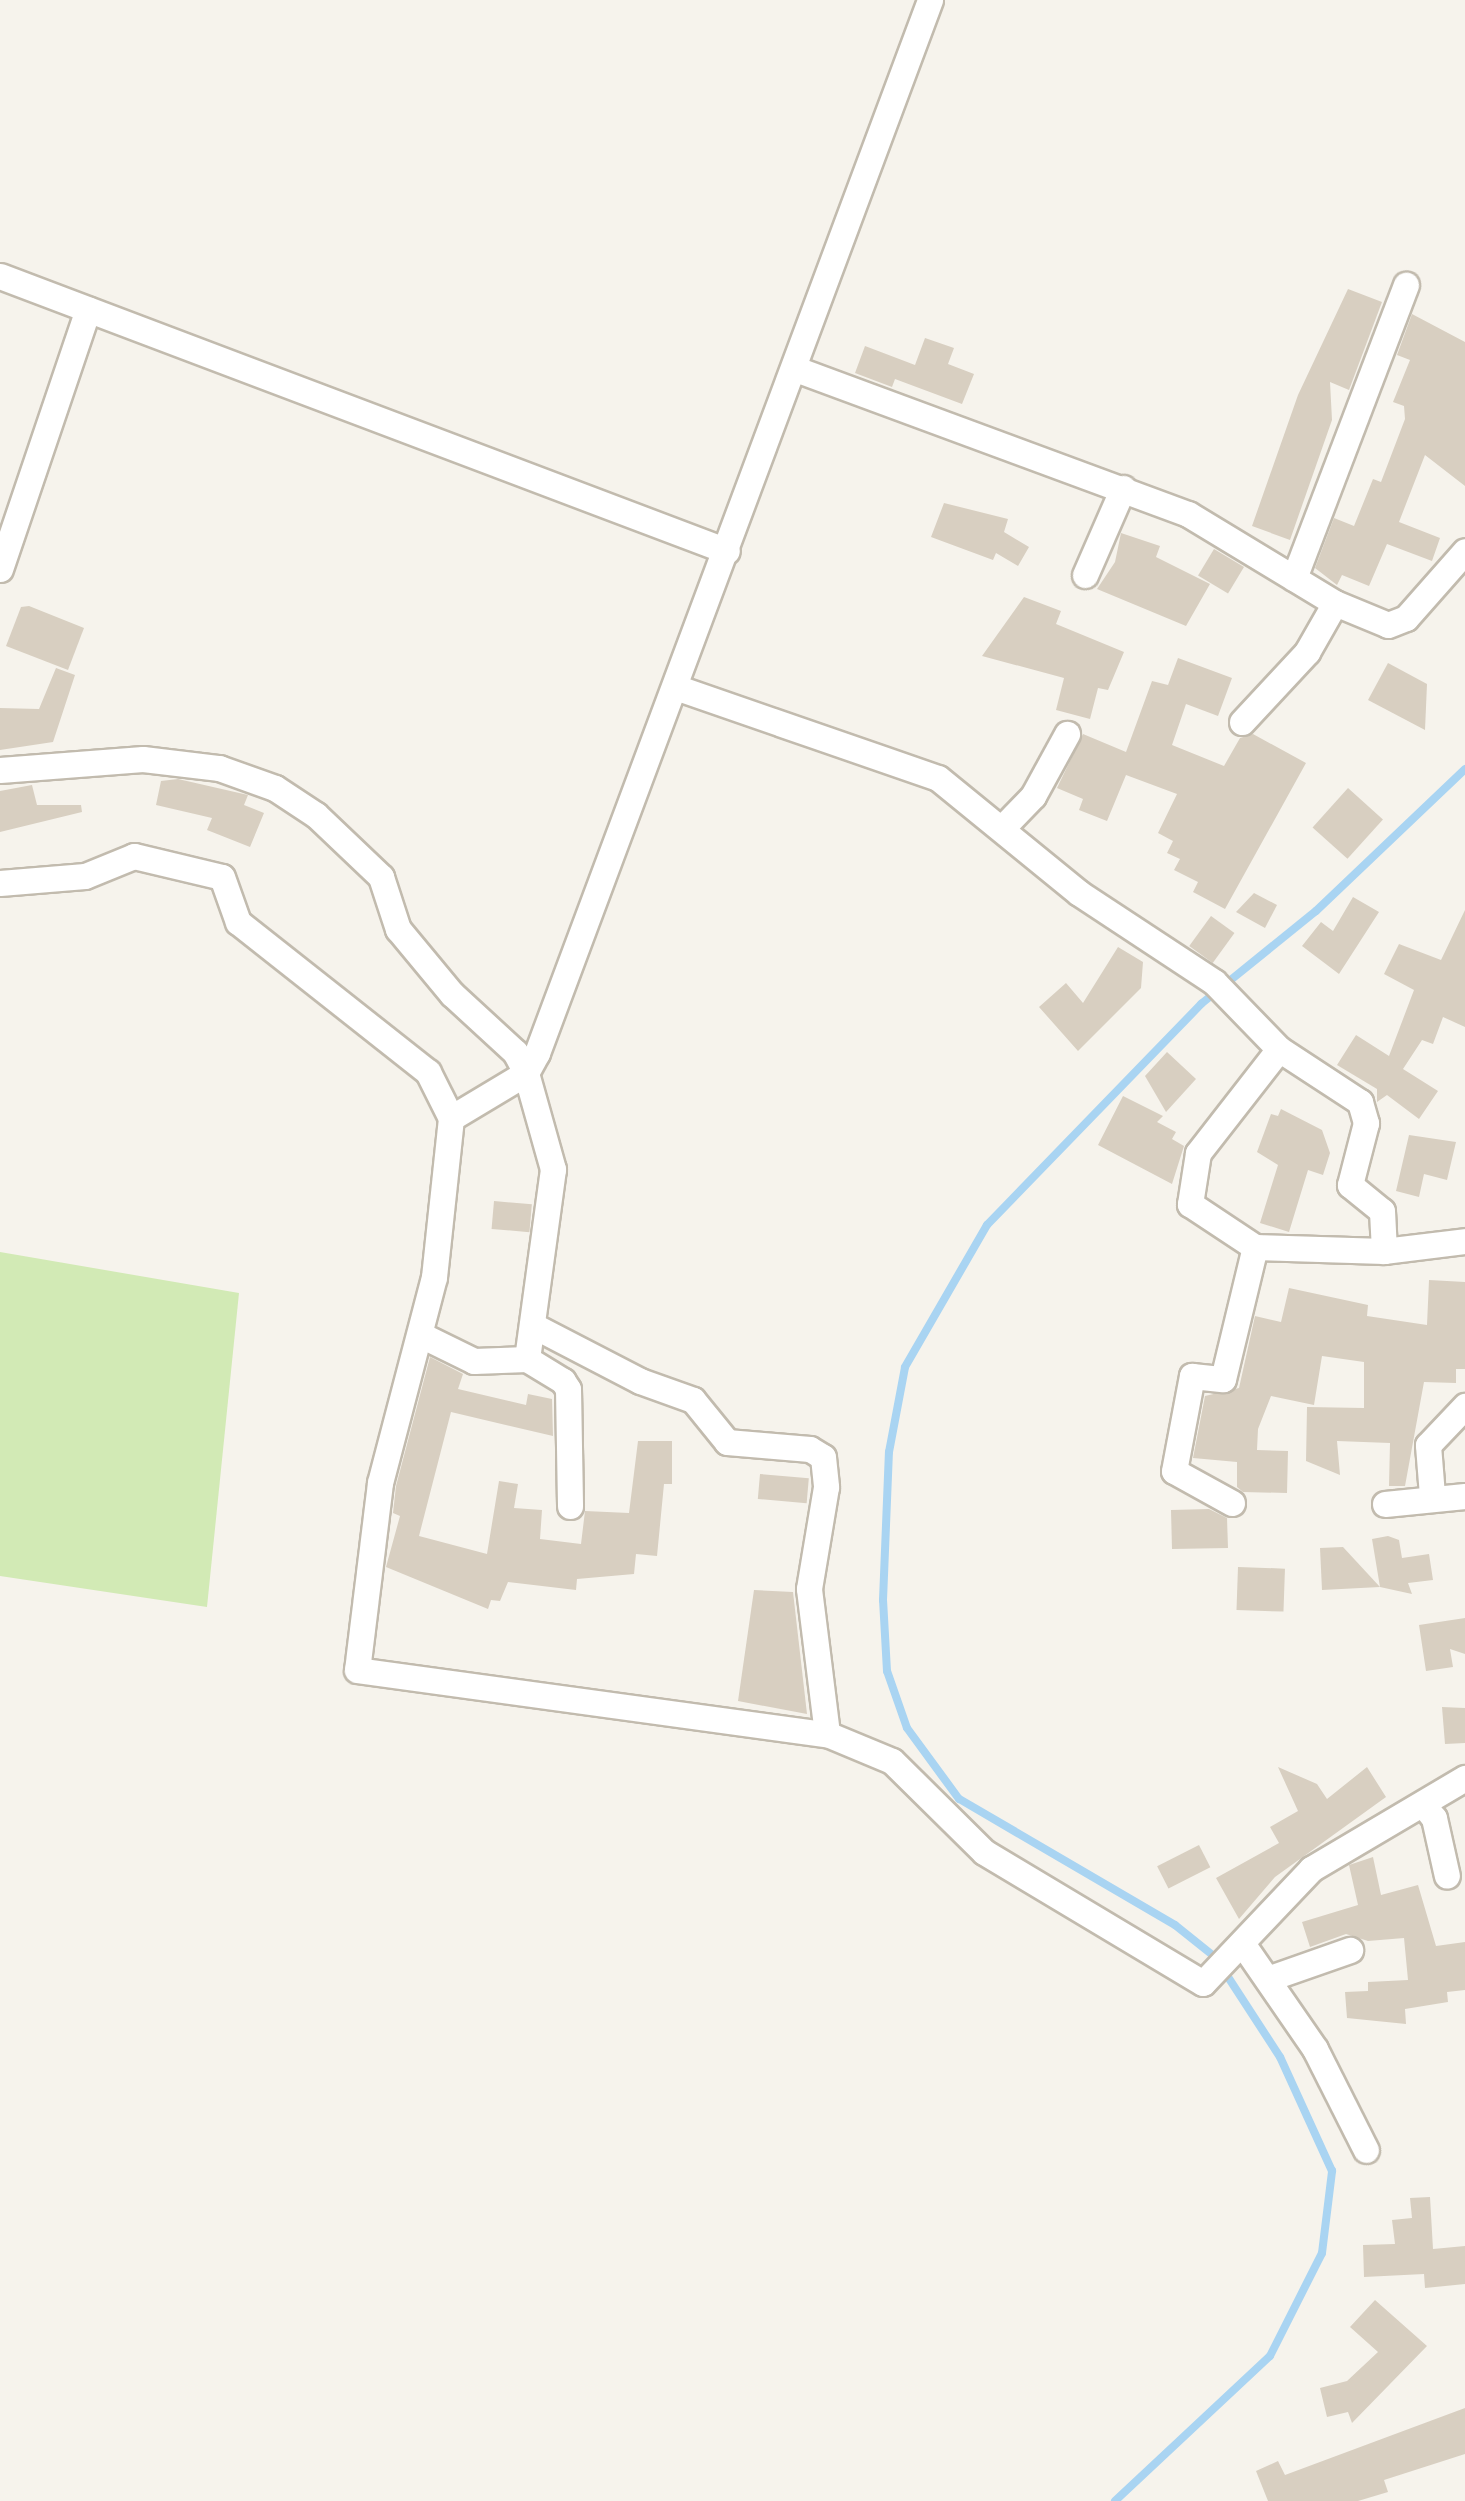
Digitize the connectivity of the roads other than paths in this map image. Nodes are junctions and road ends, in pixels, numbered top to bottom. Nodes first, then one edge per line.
1 (930, 0) edge
2 (0, 276) edge
3 (1406, 285) dead end
4 (88, 310) junction
5 (796, 368) junction
6 (1123, 488) junction
7 (726, 550) junction
8 (1465, 551) edge
9 (0, 569) edge
10 (1085, 575) dead end
11 (1294, 578) junction
12 (1335, 602) junction
13 (678, 688) junction
14 (1242, 722) dead end
15 (1067, 734) dead end
16 (0, 770) edge
17 (1002, 827) junction
18 (0, 883) edge
19 (1279, 1049) junction
20 (526, 1073) junction
21 (451, 1118) junction
22 (1465, 1241) edge
23 (1255, 1247) junction
24 (1384, 1252) junction
25 (536, 1327) junction
26 (421, 1335) junction
27 (527, 1359) junction
28 (1465, 1406) edge
29 (1432, 1495) junction
30 (1465, 1496) edge
31 (1232, 1503) dead end
32 (1385, 1504) dead end
33 (570, 1506) dead end
34 (827, 1734) junction
35 (1465, 1778) edge
36 (1425, 1807) junction
37 (1447, 1876) dead end
38 (1239, 1950) junction
39 (1350, 1950) dead end
40 (1270, 1978) junction
41 (1366, 2150) dead end

1 - 5 street
2 - 4 street
3 - 11 street
4 - 7 street
4 - 9 street
5 - 6 street
5 - 7 street
6 - 10 street
6 - 11 street
7 - 13 street
8 - 12 street
11 - 12 street
12 - 14 street
13 - 17 street
13 - 20 street
15 - 17 street
16 - 20 street
17 - 19 street
18 - 21 street
19 - 23 street
19 - 24 street
20 - 21 street
20 - 25 street
21 - 26 street
22 - 24 street
23 - 24 street
23 - 31 street
25 - 27 street
25 - 34 street
26 - 27 street
26 - 34 street
27 - 33 street
28 - 29 street
29 - 30 street
29 - 32 street
34 - 38 street
35 - 36 street
36 - 37 street
36 - 38 street
38 - 40 street
39 - 40 street
40 - 41 street

